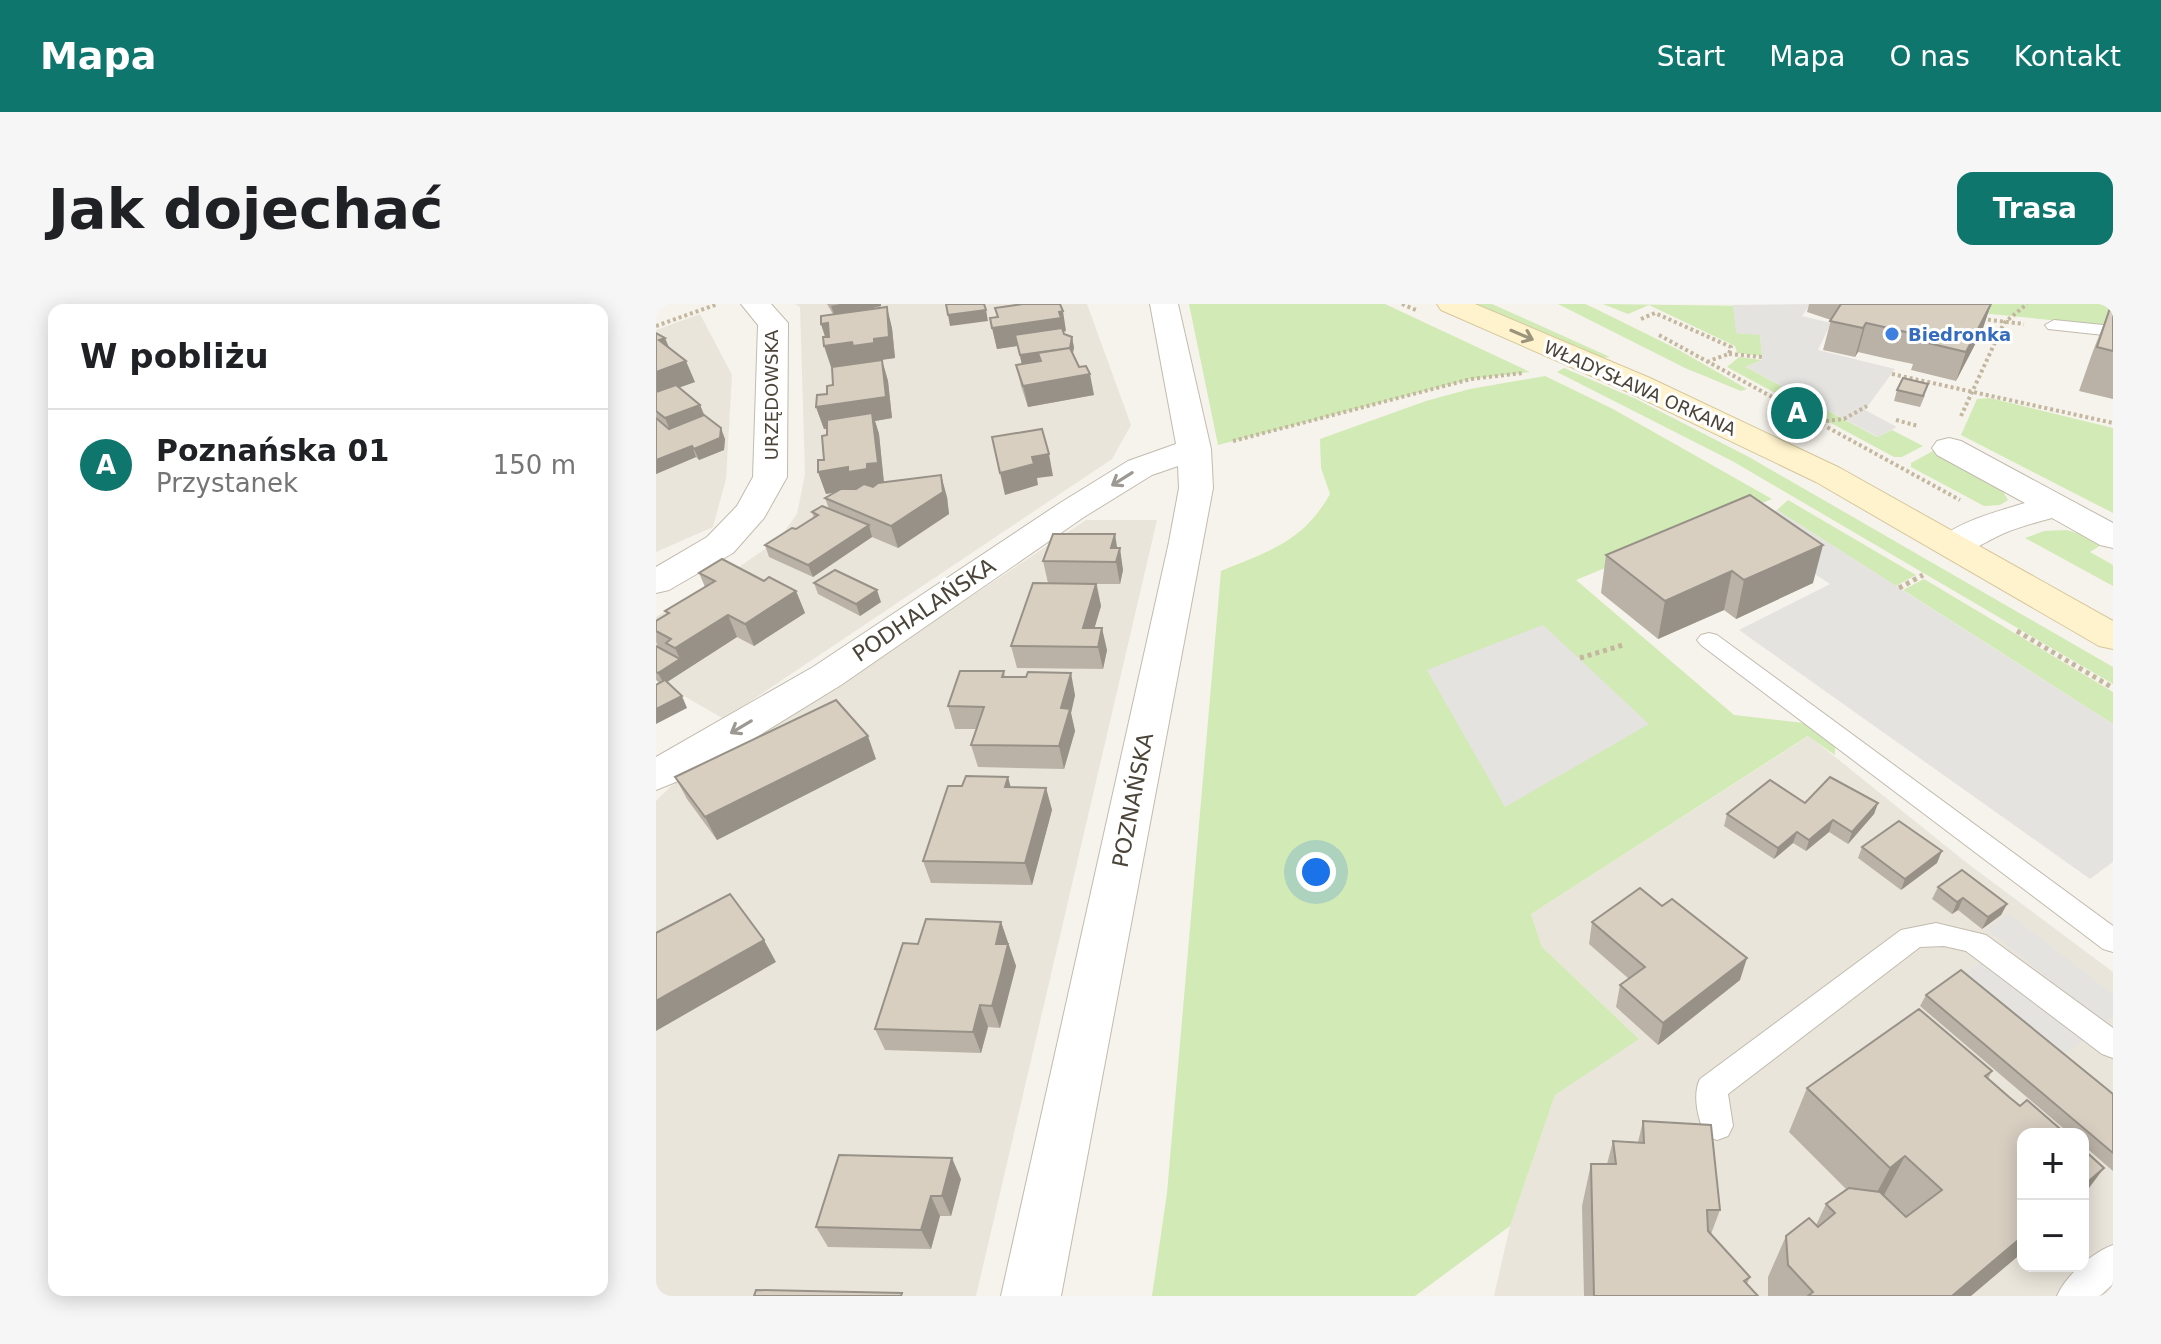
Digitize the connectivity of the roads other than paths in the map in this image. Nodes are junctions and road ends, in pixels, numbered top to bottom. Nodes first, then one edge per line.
1 (755, 304) edge
2 (1164, 304) edge
3 (1451, 304) edge
4 (1513, 304) edge
5 (2054, 325) road end
6 (2113, 331) edge
7 (1953, 436) road end
8 (1214, 445) junction
9 (1828, 475) junction
10 (2053, 506) junction
11 (2113, 537) edge
12 (1953, 545) junction
13 (656, 582) edge
14 (2113, 637) edge
15 (1709, 640) dead end
16 (656, 775) edge
17 (2113, 941) edge
18 (2113, 1045) edge
19 (1717, 1126) dead end
20 (2113, 1261) edge
21 (1031, 1296) edge
22 (2075, 1296) edge

1 - 13 street, URZĘDOWSKA
2 - 8 street, POZNAŃSKA
3 -> 9 street, WŁADYSŁAWA ORKANA
4 - 9 street, WŁADYSŁAWA ORKANA
5 - 6 lane
7 - 10 street
8 -> 16 street, PODHALAŃSKA
8 - 21 street, POZNAŃSKA
9 - 12 street, WŁADYSŁAWA ORKANA
10 - 11 street
10 - 12 street
12 - 14 street, WŁADYSŁAWA ORKANA
15 - 17 lane
18 - 19 lane
20 - 22 lane

